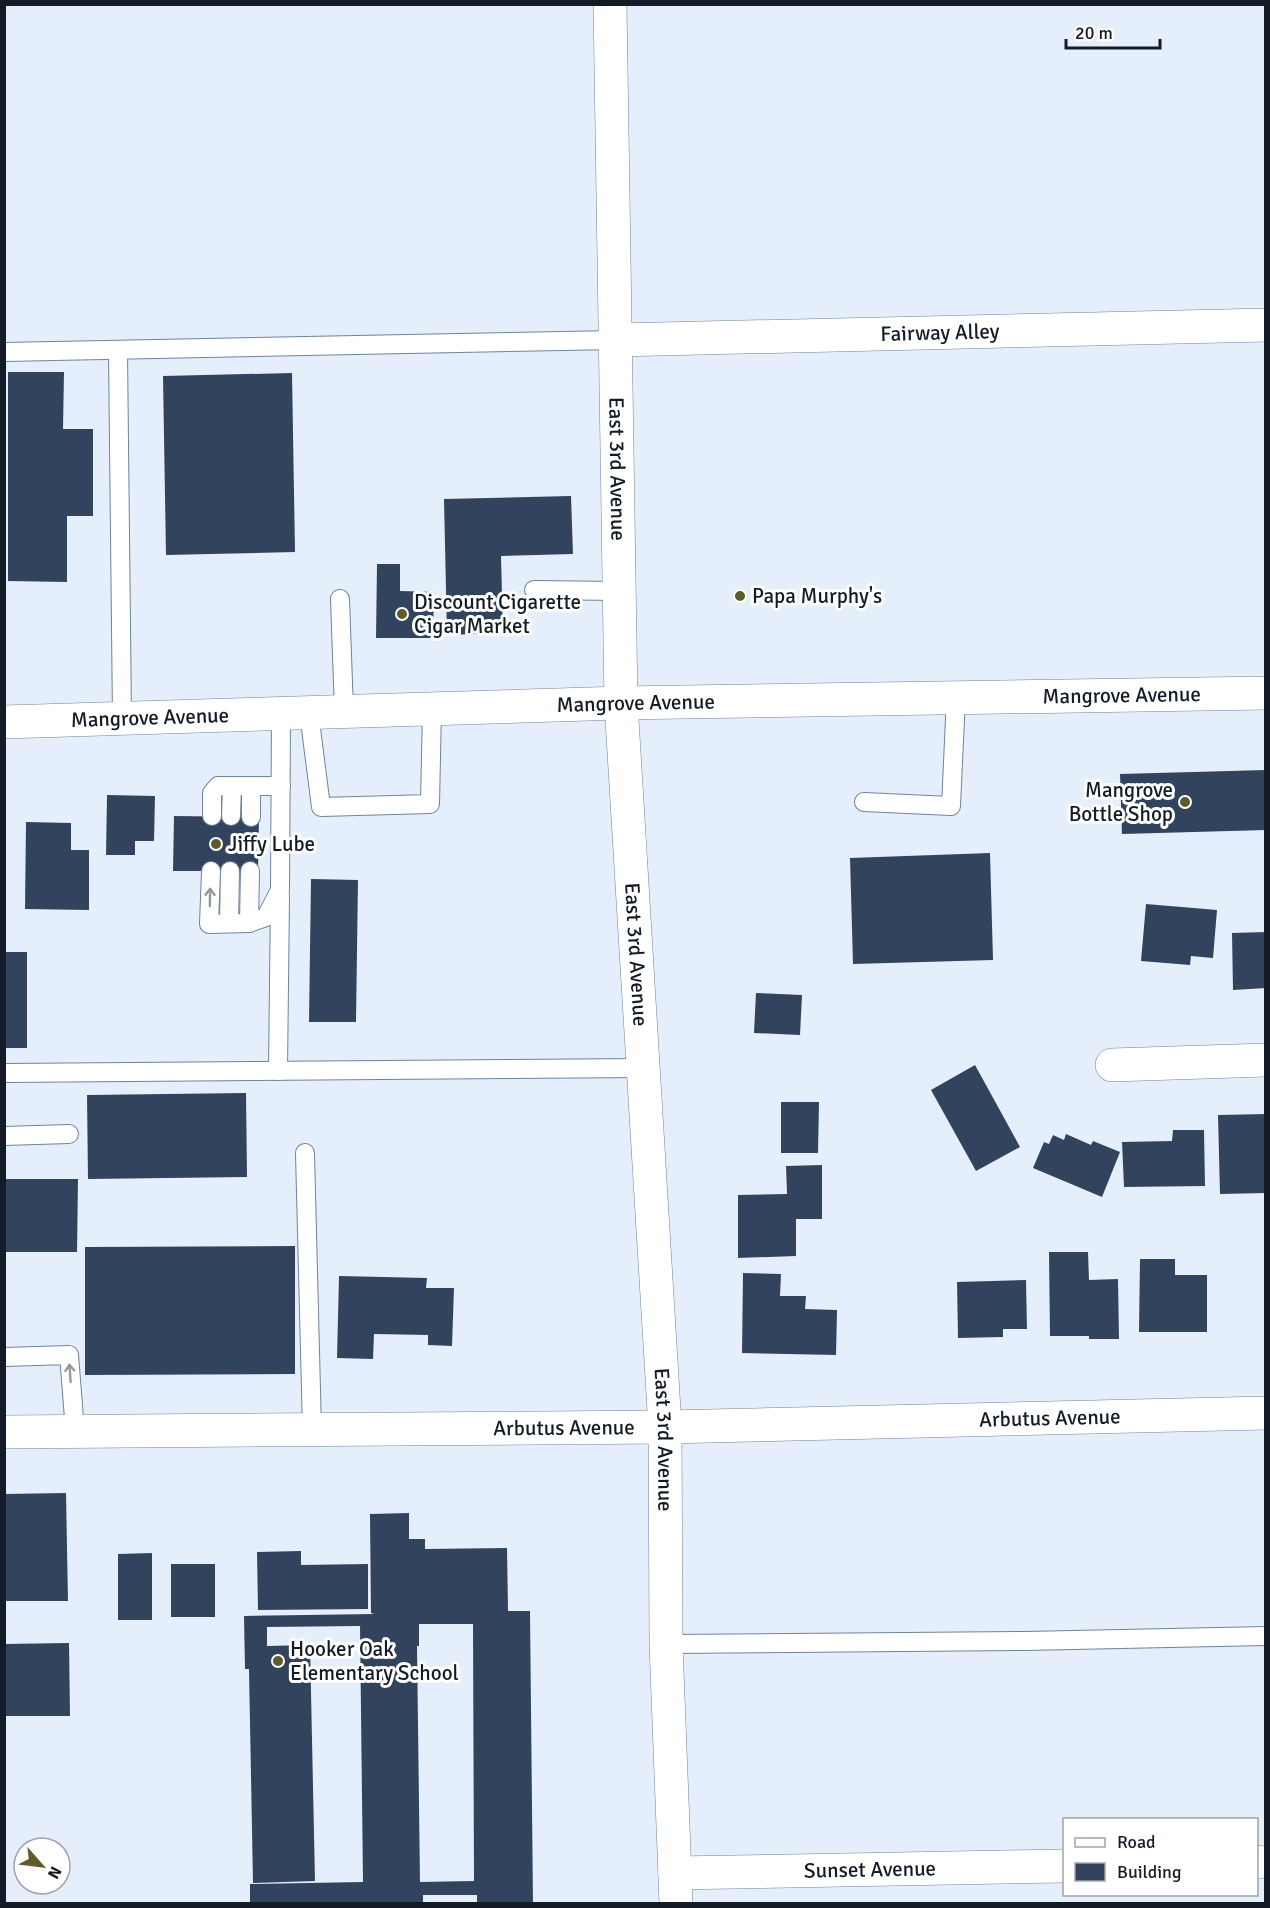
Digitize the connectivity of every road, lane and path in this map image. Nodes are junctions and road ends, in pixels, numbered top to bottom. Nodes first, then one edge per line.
1 (610, 4) edge
2 (1266, 325) edge
3 (616, 340) junction
4 (118, 351) junction
5 (4, 352) edge
6 (534, 590) dead end
7 (619, 591) junction
8 (340, 599) dead end
9 (1266, 693) edge
10 (956, 697) junction
11 (621, 703) junction
12 (432, 709) junction
13 (344, 711) junction
14 (295, 713) junction
15 (122, 718) junction
16 (4, 722) edge
17 (232, 786) junction
18 (251, 786) junction
19 (281, 786) junction
20 (864, 802) dead end
21 (212, 816) dead end
22 (231, 816) dead end
23 (251, 817) dead end
24 (211, 871) dead end
25 (230, 871) dead end
26 (250, 871) dead end
27 (280, 891) junction
28 (229, 923) junction
29 (249, 923) junction
30 (1266, 1060) edge
31 (1112, 1065) dead end
32 (643, 1068) junction
33 (278, 1071) junction
34 (4, 1073) edge
35 (69, 1134) dead end
36 (4, 1136) edge
37 (305, 1154) dead end
38 (4, 1357) edge
39 (1266, 1413) edge
40 (665, 1427) junction
41 (312, 1430) junction
42 (75, 1431) junction
43 (4, 1432) edge
44 (1266, 1636) edge
45 (666, 1644) junction
46 (1063, 1866) edge
47 (676, 1888) edge

1 - 3 street, East 3rd Avenue
2 - 3 street, Fairway Alley
3 - 4 lane
3 - 7 street, East 3rd Avenue
4 - 5 lane
4 - 15 lane
6 - 7 lane
7 - 11 street, East 3rd Avenue
8 - 13 lane
9 - 10 street, Mangrove Avenue
10 - 11 street, Mangrove Avenue
10 - 20 lane
11 - 12 street, Mangrove Avenue
11 - 32 street, East 3rd Avenue
12 - 13 street, Mangrove Avenue
12 - 14 lane
13 - 14 street, Mangrove Avenue
14 - 15 street, Mangrove Avenue
14 - 19 lane
15 - 16 street, Mangrove Avenue
17 - 18 lane
17 - 21 lane
17 - 22 lane
18 - 19 lane
18 - 23 lane
19 - 27 lane
28 -> 24 lane
25 - 28 lane
26 - 29 lane
27 - 29 lane
27 - 33 lane
28 - 29 lane
30 - 31 street
32 - 33 lane
32 - 40 street, East 3rd Avenue
33 - 34 lane
35 - 36 lane
37 - 41 lane
42 -> 38 lane
39 - 40 street, Arbutus Avenue
40 - 41 street, Arbutus Avenue
40 - 45 street, East 3rd Avenue
41 - 42 street, Arbutus Avenue
42 - 43 street, Arbutus Avenue
44 - 45 lane
45 - 47 street, East 3rd Avenue
46 - 47 street, Sunset Avenue

